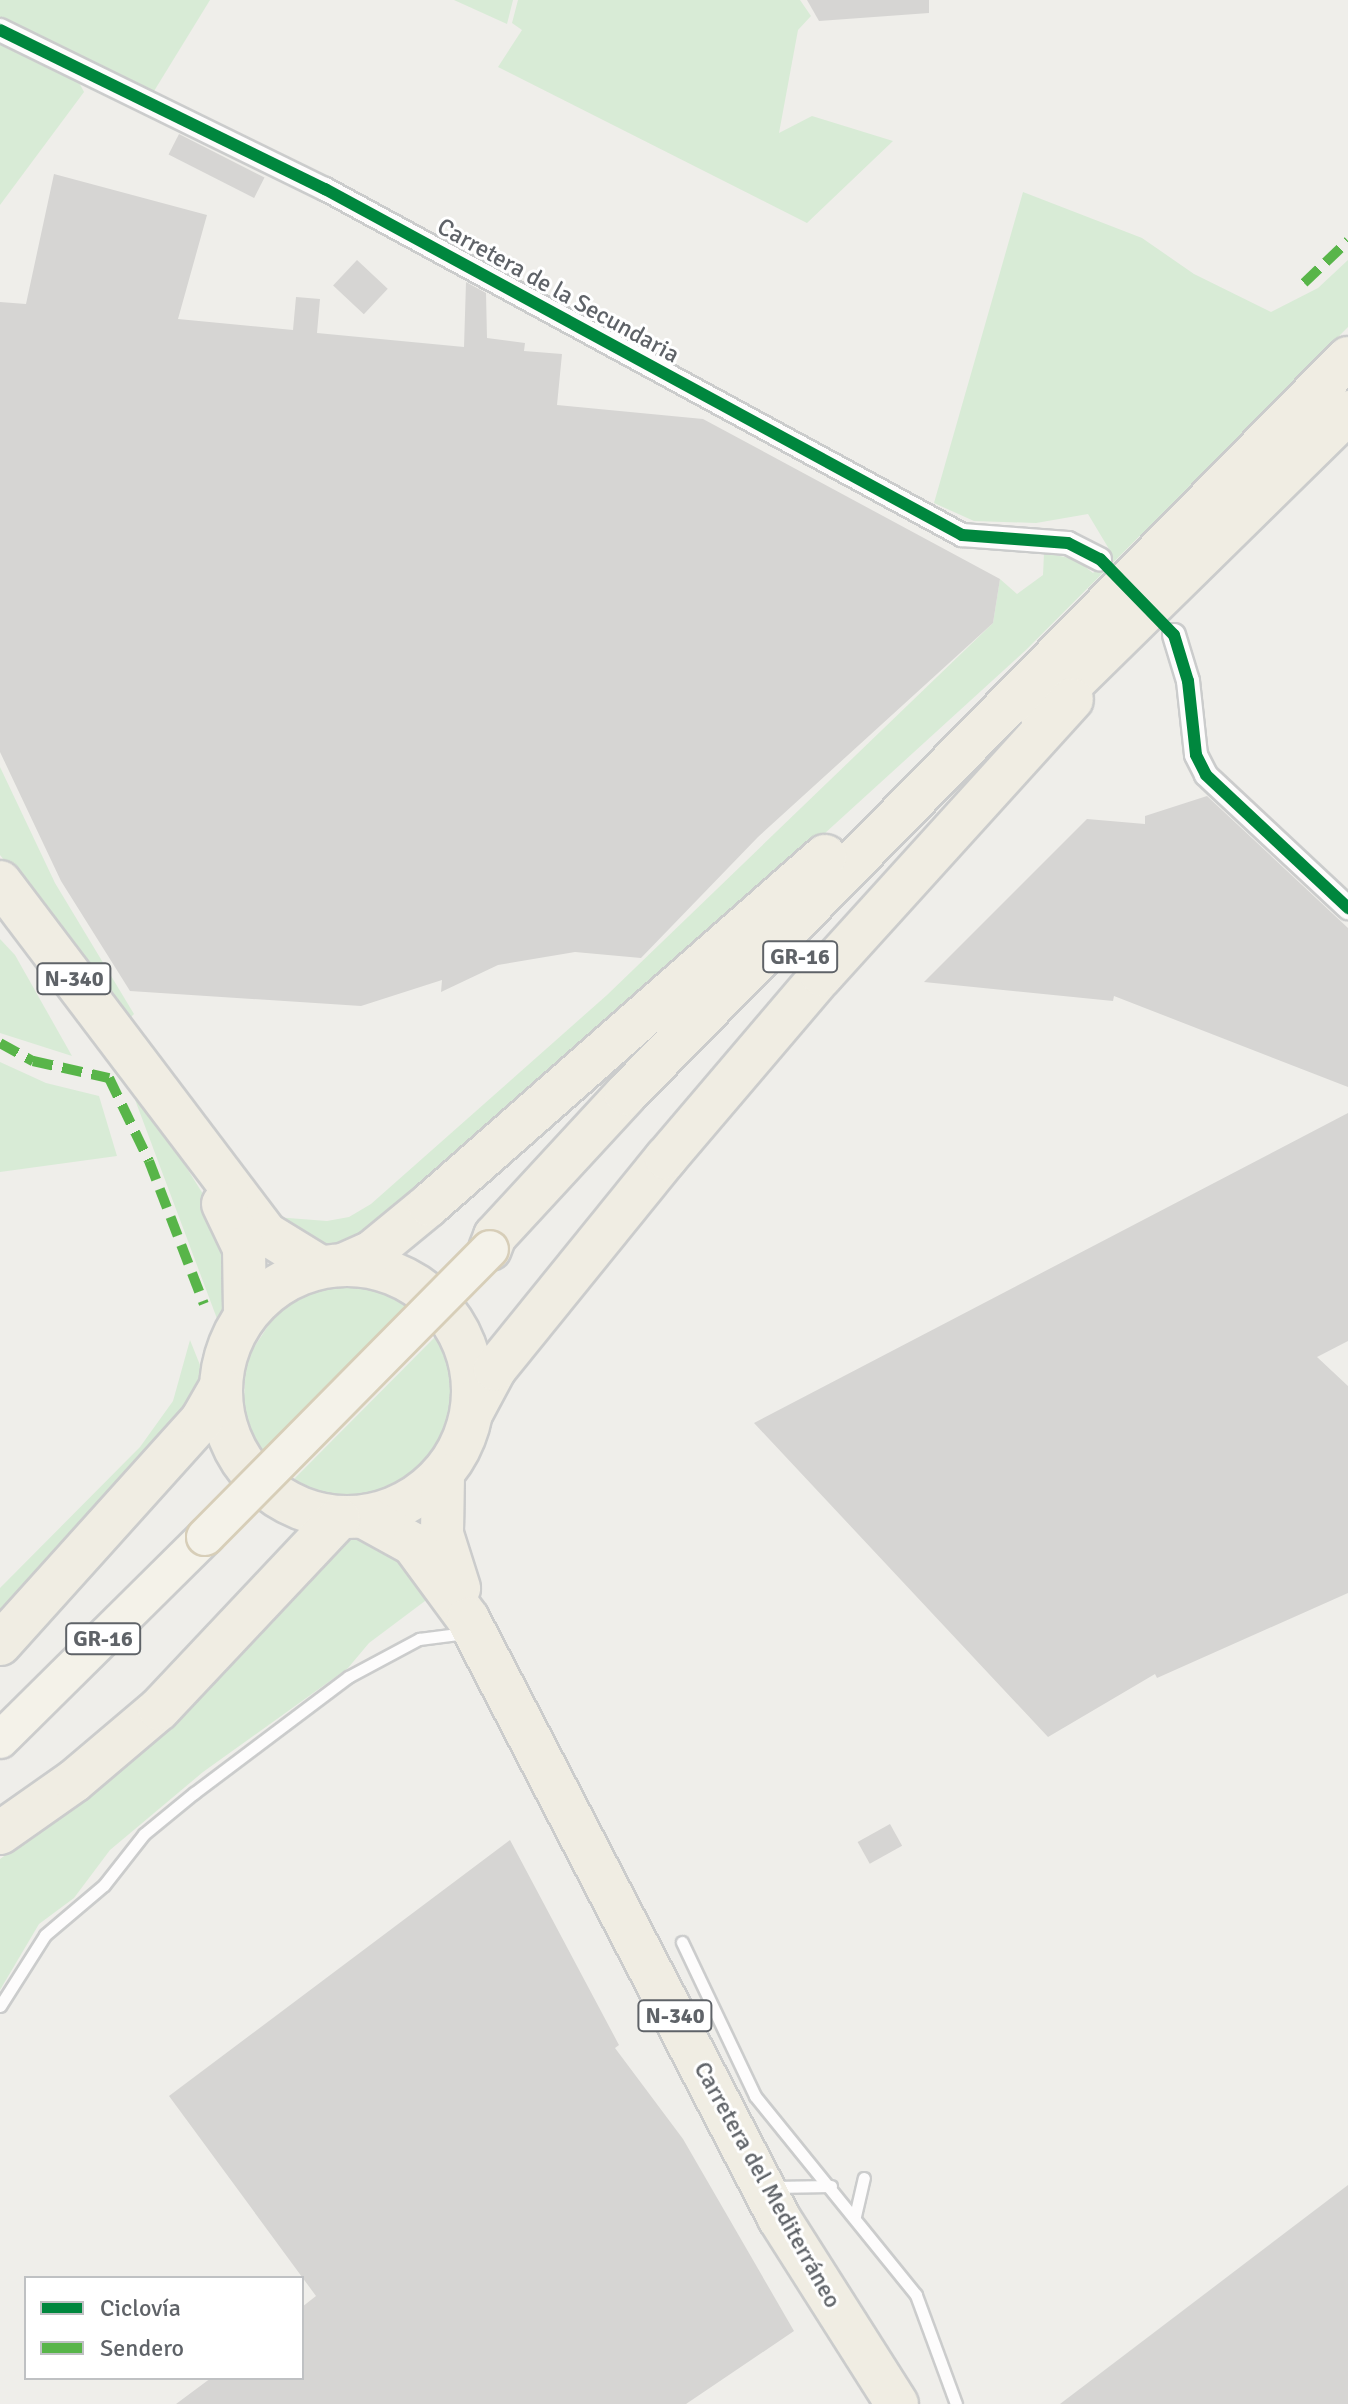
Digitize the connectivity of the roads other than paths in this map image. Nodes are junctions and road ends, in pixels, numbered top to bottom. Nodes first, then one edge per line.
1 (0, 30) edge
2 (1348, 358) edge
3 (1348, 412) edge
4 (1100, 559) dead end
5 (1097, 612) junction
6 (1174, 635) dead end
7 (1104, 656) junction
8 (0, 882) edge
9 (1348, 908) edge
10 (199, 1152) junction
11 (490, 1249) junction
12 (332, 1266) junction
13 (245, 1315) junction
14 (220, 1388) junction
15 (473, 1410) junction
16 (443, 1475) junction
17 (352, 1518) junction
18 (471, 1625) junction
19 (0, 1644) edge
20 (0, 1740) edge
21 (0, 1833) edge
22 (682, 1942) dead end
23 (0, 2006) edge
24 (864, 2178) dead end
25 (831, 2186) junction
26 (764, 2188) junction
27 (855, 2216) junction
28 (897, 2404) edge
29 (956, 2404) edge

1 - 4 street, Carretera de la Secundaria
2 - 5 highway, GR-16
3 - 7 highway, GR-16
5 - 11 highway, GR-16
5 - 12 highway
6 - 9 street
7 - 11 highway, GR-16
7 - 15 highway
8 - 10 highway, N-340
10 - 12 highway, N-340
10 - 13 highway, N-340
11 - 20 main road, GR-16, bridge
12 - 13 highway, N-340
12 - 15 highway, N-340
13 - 14 highway, N-340
14 - 17 highway, N-340
14 - 19 highway
15 - 16 highway, N-340
16 - 17 highway, N-340
16 - 18 highway, Carretera del Mediterráneo / N-340
17 - 18 highway, Carretera del Mediterráneo / N-340
17 - 21 highway
18 - 23 lane
18 - 26 highway, Carretera del Mediterráneo / N-340
22 - 25 lane
24 - 27 lane
25 - 26 lane
25 - 27 lane
26 - 28 highway, Carretera del Mediterráneo / N-340
27 - 29 lane

